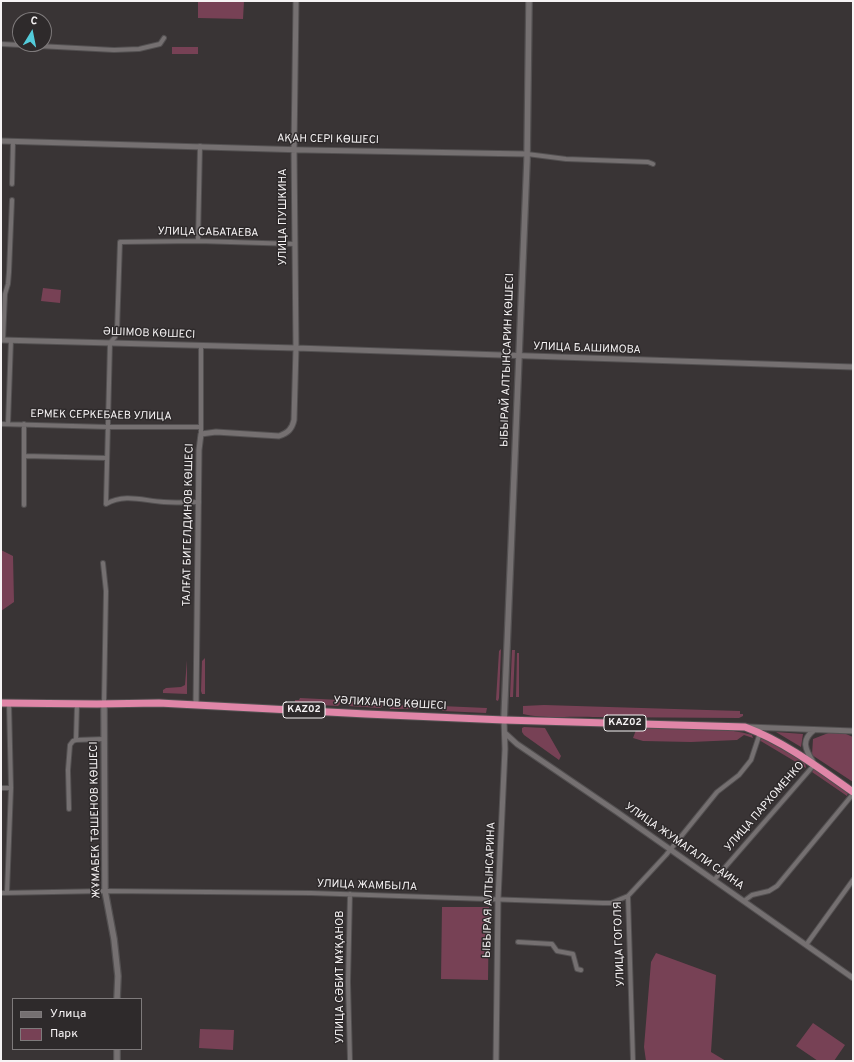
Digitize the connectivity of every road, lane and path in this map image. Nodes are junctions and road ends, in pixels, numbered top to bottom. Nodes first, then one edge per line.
1 (296, 1) edge
2 (529, 1) edge
3 (164, 38) dead end
4 (1, 44) edge
5 (1, 141) edge
6 (13, 142) junction
7 (200, 146) junction
8 (294, 149) junction
9 (527, 154) junction
10 (653, 164) dead end
11 (12, 184) dead end
12 (12, 200) dead end
13 (198, 241) junction
14 (295, 244) junction
15 (2, 340) edge
16 (11, 340) junction
17 (110, 343) junction
18 (201, 346) junction
19 (296, 348) junction
20 (518, 356) junction
21 (853, 367) edge
22 (1, 424) edge
23 (8, 424) junction
24 (24, 424) junction
25 (108, 427) junction
26 (201, 428) junction
27 (201, 434) junction
28 (24, 456) junction
29 (107, 458) junction
30 (199, 502) junction
31 (24, 505) dead end
32 (103, 563) dead end
33 (1, 702) edge
34 (9, 703) junction
35 (104, 703) junction
36 (77, 704) junction
37 (196, 704) junction
38 (504, 720) junction
39 (746, 727) junction
40 (814, 730) junction
41 (853, 731) edge
42 (760, 732) junction
43 (505, 733) junction
44 (76, 740) junction
45 (104, 740) junction
46 (814, 765) junction
47 (1, 788) edge
48 (10, 788) junction
49 (853, 793) edge
50 (69, 809) dead end
51 (670, 849) junction
52 (714, 880) junction
53 (853, 880) edge
54 (105, 891) junction
55 (7, 892) junction
56 (1, 893) edge
57 (350, 894) junction
58 (628, 896) junction
59 (498, 899) junction
60 (744, 901) junction
61 (518, 942) dead end
62 (806, 945) junction
63 (581, 970) dead end
64 (853, 978) edge
65 (118, 998) edge
66 (117, 1050) edge
67 (117, 1061) edge
68 (350, 1061) edge
69 (496, 1061) edge
70 (632, 1061) edge

1 - 8 street, УЛИЦА ПУШКИНА
2 - 9 main road, ЫБЫРАЙ АЛТЫНСАРИН КӨШЕСІ
3 - 4 street
5 - 6 street, АҚАН СЕРІ КӨШЕСІ
6 - 7 street, АҚАН СЕРІ КӨШЕСІ
6 - 11 street
7 - 8 street, АҚАН СЕРІ КӨШЕСІ
7 - 13 street
8 - 9 street, АҚАН СЕРІ КӨШЕСІ
8 - 14 street, УЛИЦА ПУШКИНА
9 - 10 street, АҚАН СЕРІ КӨШЕСІ
9 - 20 main road, ЫБЫРАЙ АЛТЫНСАРИН КӨШЕСІ
12 - 15 street
13 - 14 street, УЛИЦА САБАТАЕВА
13 - 17 street, УЛИЦА САБАТАЕВА
14 - 19 street, УЛИЦА ПУШКИНА
15 - 16 street, ӘШІМОВ КӨШЕСІ
16 - 17 street, ӘШІМОВ КӨШЕСІ
16 - 23 street
17 - 18 street, ӘШІМОВ КӨШЕСІ
17 - 25 street
18 - 19 street, ӘШІМОВ КӨШЕСІ
18 - 26 street, ТАЛҒАТ БИГЕЛДИНОВ КӨШЕСІ
19 - 20 street, УЛИЦА Б.АШИМОВА
19 - 27 street, УЛИЦА ПУШКИНА
20 - 21 street, УЛИЦА Б.АШИМОВА
20 - 38 main road, ЫБЫРАЙ АЛТЫНСАРИН КӨШЕСІ
22 - 23 street, ЕРМЕК СЕРКЕБАЕВ УЛИЦА
23 - 24 street, ЕРМЕК СЕРКЕБАЕВ УЛИЦА
24 - 25 street, ЕРМЕК СЕРКЕБАЕВ УЛИЦА
24 - 28 street
25 - 26 street, ЕРМЕК СЕРКЕБАЕВ УЛИЦА
25 - 29 street
26 - 27 street, ТАЛҒАТ БИГЕЛДИНОВ КӨШЕСІ
27 - 30 street, ТАЛҒАТ БИГЕЛДИНОВ КӨШЕСІ
28 - 29 street
28 - 31 street
29 - 30 street
30 - 37 street, ТАЛҒАТ БИГЕЛДИНОВ КӨШЕСІ
32 - 35 street
33 - 34 highway, KАZ02
33 - 35 highway, KАZ02
34 - 36 highway, УӘЛИХАНОВ КӨШЕСІ / KАZ02
34 - 48 street
35 - 36 highway, УӘЛИХАНОВ КӨШЕСІ / KАZ02
35 - 37 highway, УӘЛИХАНОВ КӨШЕСІ / KАZ02
35 - 45 main road, ЖҰМАБЕК ТӘШЕНОВ КӨШЕСІ
36 - 44 street
37 - 38 highway, УӘЛИХАНОВ КӨШЕСІ / KАZ02
38 - 39 highway, УӘЛИХАНОВ КӨШЕСІ / KАZ02
38 - 43 street, ЫБЫРАЯ АЛТЫНСАРИНА
39 - 40 street, УӘЛИХАНОВ КӨШЕСІ
39 - 42 highway, УӘЛИХАНОВ КӨШЕСІ / KАZ02
40 - 41 street, УӘЛИХАНОВ КӨШЕСІ
40 - 46 street
42 - 46 highway, УӘЛИХАНОВ КӨШЕСІ / KАZ02
42 - 51 street, УЛИЦА ГОГОЛЯ
43 - 51 street, УЛИЦА ЖУМАГАЛИ САИНА
43 - 59 street, ЫБЫРАЯ АЛТЫНСАРИНА
44 - 45 street
44 - 50 street
45 - 54 main road, ЖҰМАБЕК ТӘШЕНОВ КӨШЕСІ
46 - 49 highway, УӘЛИХАНОВ КӨШЕСІ / KАZ02
46 - 52 street, УЛИЦА ПАРХОМЕНКО
47 - 48 street
48 - 55 street
49 - 60 street
51 - 52 street, УЛИЦА ЖУМАГАЛИ САИНА
51 - 58 street, УЛИЦА ГОГОЛЯ
52 - 60 street, УЛИЦА ЖУМАГАЛИ САИНА
53 - 62 street
54 - 55 street, УЛИЦА ЖАМБЫЛА
54 - 57 street, УЛИЦА ЖАМБЫЛА
54 - 65 main road, ЖҰМАБЕК ТӘШЕНОВ КӨШЕСІ
55 - 56 street, УЛИЦА ЖАМБЫЛА
57 - 59 street, УЛИЦА ЖАМБЫЛА
57 - 68 street, УЛИЦА СӘБИТ МҰҚАНОВ
58 - 59 street, УЛИЦА ЖАМБЫЛА
58 - 70 street, УЛИЦА ГОГОЛЯ
59 - 69 street, ЫБЫРАЯ АЛТЫНСАРИНА
60 - 62 street, УЛИЦА ЖУМАГАЛИ САИНА
61 - 63 street
62 - 64 street, УЛИЦА ЖУМАГАЛИ САИНА
66 - 67 main road

